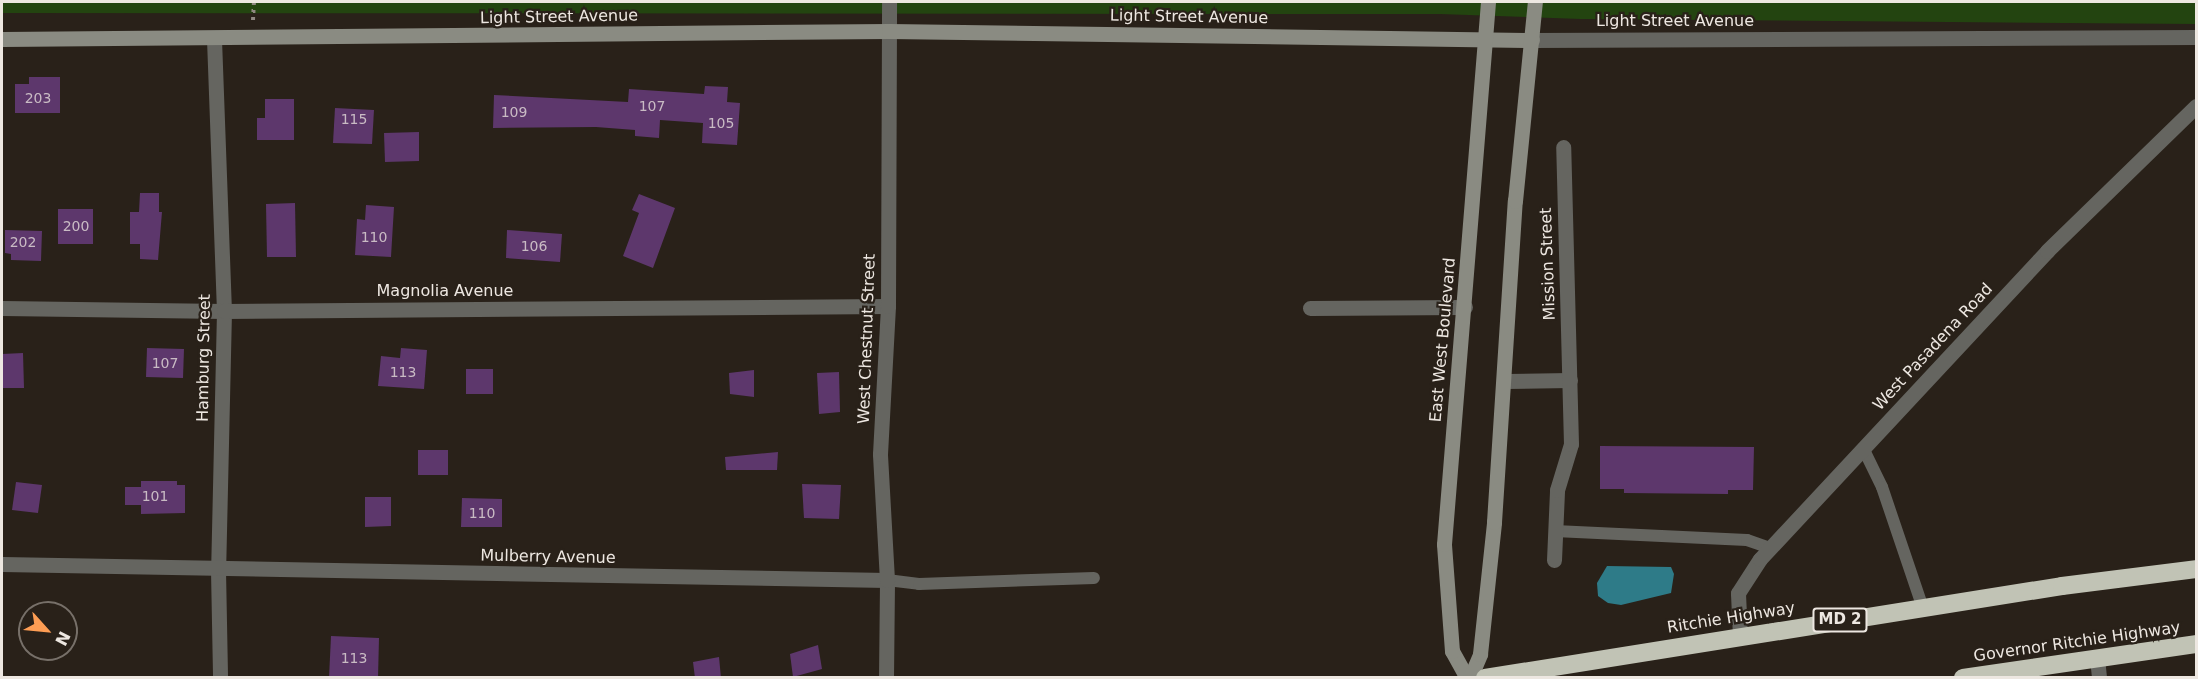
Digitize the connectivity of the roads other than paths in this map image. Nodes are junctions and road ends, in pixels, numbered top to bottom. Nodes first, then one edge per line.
1 (889, 2) edge
2 (1488, 2) edge
3 (1535, 2) edge
4 (889, 31) junction
5 (2196, 37) edge
6 (2, 39) edge
7 (214, 39) junction
8 (1484, 40) junction
9 (1532, 40) junction
10 (2196, 106) edge
11 (1563, 147) dead end
12 (888, 306) junction
13 (1465, 307) junction
14 (2, 308) edge
15 (1310, 308) dead end
16 (224, 311) junction
17 (1570, 380) junction
18 (1506, 381) junction
19 (1863, 448) junction
20 (1555, 531) junction
21 (1770, 548) junction
22 (1554, 560) dead end
23 (2, 564) edge
24 (2196, 569) edge
25 (218, 570) junction
26 (1094, 578) dead end
27 (887, 580) junction
28 (1923, 608) junction
29 (1740, 636) junction
30 (2196, 644) edge
31 (2097, 658) junction
32 (220, 678) edge
33 (886, 678) edge
34 (1469, 678) edge
35 (1485, 678) edge
36 (1963, 678) edge
37 (2099, 678) edge

1 - 4 street, West Chestnut Street
2 - 8 street, East West Boulevard
3 - 9 street, East West Boulevard
4 - 7 street, Light Street Avenue
4 - 8 street, Light Street Avenue
4 - 12 street, West Chestnut Street
5 - 9 street, Light Street Avenue
6 - 7 street, Light Street Avenue
7 - 16 street, Hamburg Street
8 - 9 street, Light Street Avenue
8 - 13 street, East West Boulevard
9 - 18 street, East West Boulevard
10 - 19 street, West Pasadena Road
11 - 17 street, Mission Street
12 - 16 street, Magnolia Avenue
12 - 27 street, West Chestnut Street
13 - 15 street
13 - 34 street, East West Boulevard
14 - 16 street, Magnolia Avenue
16 - 25 street, Hamburg Street
17 - 18 street
17 - 20 street, Mission Street
18 - 34 street, East West Boulevard
19 - 21 street, West Pasadena Road
19 - 28 lane
20 - 21 lane
20 - 22 street, Mission Street
21 - 29 street, West Pasadena Road
23 - 25 street, Mulberry Avenue
24 - 28 highway, Ritchie Highway / MD 2
25 - 27 street, Mulberry Avenue
25 - 32 street, Hamburg Street
26 - 27 lane, Mulberry Avenue
27 - 33 street, West Chestnut Street
28 - 29 highway, Ritchie Highway / MD 2
29 - 35 highway, Ritchie Highway / MD 2
30 - 31 highway, Governor Ritchie Highway
31 - 36 highway, Governor Ritchie Highway
31 - 37 street

